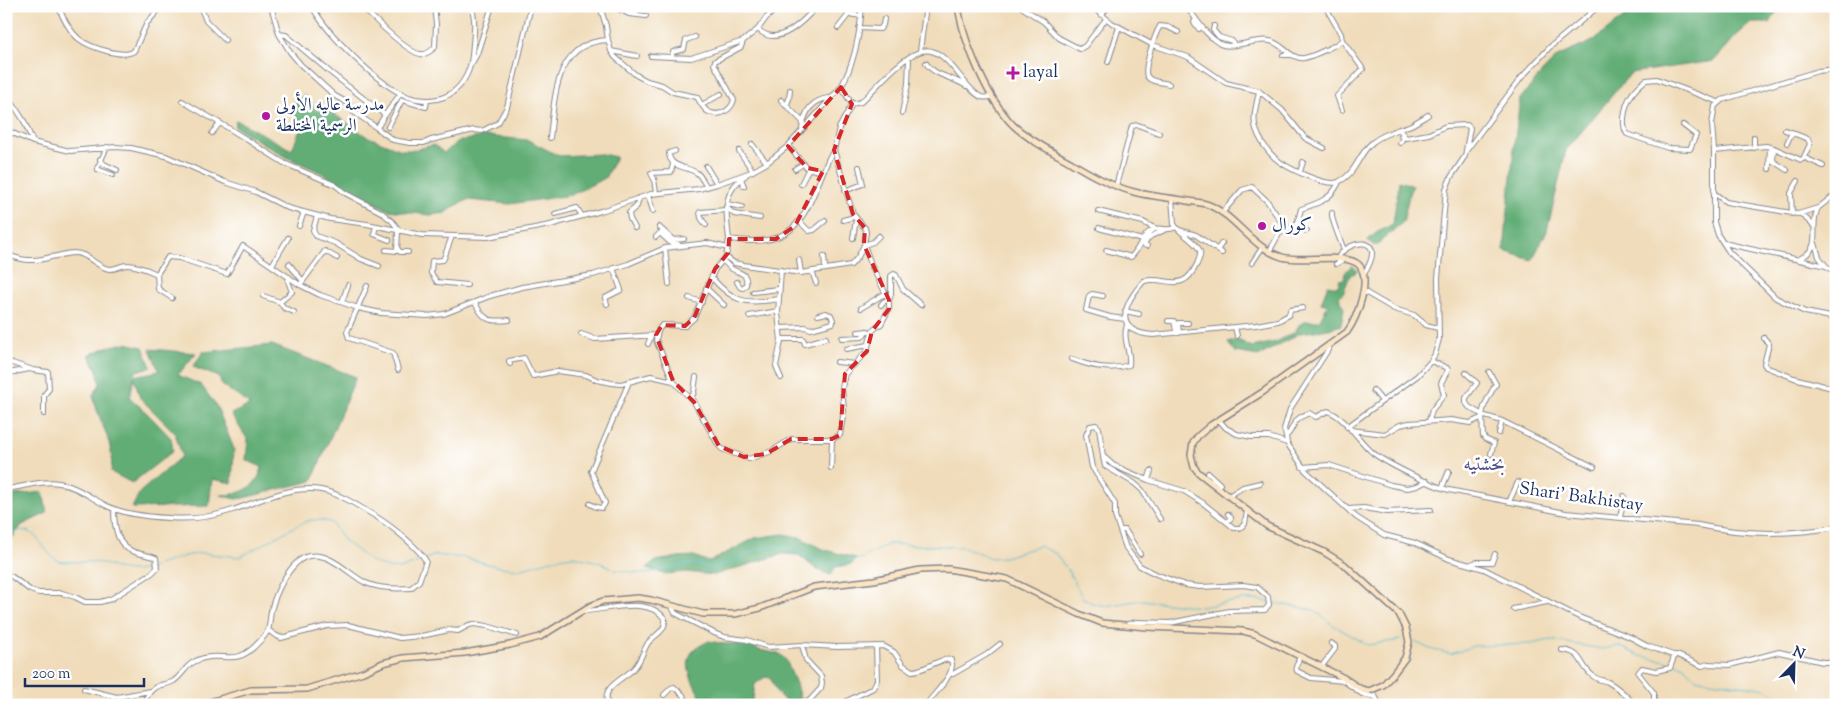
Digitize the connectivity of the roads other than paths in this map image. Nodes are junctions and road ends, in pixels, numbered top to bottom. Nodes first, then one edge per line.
1 (58, 6) edge
2 (162, 6) edge
3 (200, 6) edge
4 (271, 6) edge
5 (312, 6) edge
6 (362, 6) edge
7 (434, 6) edge
8 (470, 6) edge
9 (492, 6) edge
10 (531, 6) edge
11 (600, 6) edge
12 (613, 6) edge
13 (623, 6) edge
14 (631, 6) edge
15 (780, 6) edge
16 (817, 6) edge
17 (958, 6) edge
18 (1091, 6) edge
19 (1108, 6) edge
20 (1186, 6) edge
21 (1325, 6) edge
22 (1599, 6) edge
23 (863, 7) edge
24 (1023, 8) dead end
25 (925, 13) dead end
26 (1102, 15) junction
27 (646, 16) dead end
28 (861, 16) junction
29 (884, 19) dead end
30 (1106, 19) junction
31 (1196, 19) junction
32 (1214, 26) dead end
33 (1119, 27) junction
34 (838, 28) dead end
35 (859, 28) junction
36 (758, 29) junction
37 (1200, 29) dead end
38 (1178, 32) dead end
39 (279, 34) junction
40 (394, 36) junction
41 (695, 37) dead end
42 (225, 40) dead end
43 (390, 40) dead end
44 (608, 40) junction
45 (1342, 40) junction
46 (743, 41) junction
47 (1152, 45) junction
48 (1234, 45) junction
49 (611, 51) junction
50 (920, 51) junction
51 (703, 54) junction
52 (1283, 55) dead end
53 (1292, 55) junction
54 (637, 56) dead end
55 (650, 56) dead end
56 (672, 57) junction
57 (909, 58) junction
58 (702, 60) dead end
59 (1108, 62) dead end
60 (926, 63) dead end
61 (471, 65) junction
62 (1836, 69) edge
63 (1169, 84) dead end
64 (841, 86) junction
65 (970, 89) junction
66 (790, 90) dead end
67 (1259, 91) junction
68 (6, 92) edge
69 (401, 93) junction
70 (721, 94) dead end
71 (992, 97) junction
72 (829, 98) junction
73 (427, 100) junction
74 (781, 100) dead end
75 (182, 102) dead end
76 (1718, 102) junction
77 (852, 104) junction
78 (702, 105) junction
79 (786, 106) junction
80 (1342, 110) dead end
81 (902, 113) dead end
82 (385, 114) junction
83 (1428, 115) dead end
84 (803, 122) junction
85 (220, 123) junction
86 (1683, 125) dead end
87 (388, 127) dead end
88 (377, 128) junction
89 (802, 129) junction
90 (1398, 129) junction
91 (6, 130) edge
92 (1785, 130) dead end
93 (1792, 132) junction
94 (212, 133) dead end
95 (1159, 133) dead end
96 (1754, 137) dead end
97 (550, 138) dead end
98 (33, 142) junction
99 (1400, 143) dead end
100 (1787, 143) dead end
101 (752, 144) dead end
102 (788, 146) junction
103 (107, 147) junction
104 (1772, 147) junction
105 (1324, 148) dead end
106 (1754, 148) junction
107 (834, 150) junction
108 (675, 151) dead end
109 (739, 151) dead end
110 (1714, 151) junction
111 (1465, 152) junction
112 (1804, 158) junction
113 (100, 159) junction
114 (1280, 162) junction
115 (1303, 162) dead end
116 (767, 163) junction
117 (673, 164) junction
118 (803, 164) junction
119 (706, 166) dead end
120 (1823, 166) dead end
121 (859, 167) dead end
122 (809, 168) junction
123 (1278, 168) dead end
124 (1769, 169) dead end
125 (117, 170) dead end
126 (795, 170) dead end
127 (1787, 170) dead end
128 (752, 172) junction
129 (823, 172) junction
130 (1300, 172) junction
131 (113, 175) dead end
132 (741, 179) junction
133 (1798, 181) dead end
134 (1339, 182) junction
135 (717, 184) junction
136 (800, 184) dead end
137 (744, 186) dead end
138 (1116, 186) junction
139 (707, 187) junction
140 (845, 191) junction
141 (1714, 193) junction
142 (656, 194) junction
143 (1836, 194) edge
144 (648, 195) junction
145 (639, 198) junction
146 (1172, 199) junction
147 (726, 207) junction
148 (742, 207) dead end
149 (1818, 208) junction
150 (653, 211) dead end
151 (1098, 211) dead end
152 (304, 212) junction
153 (1222, 213) junction
154 (1332, 213) dead end
155 (556, 214) dead end
156 (1792, 214) junction
157 (1801, 214) junction
158 (317, 216) junction
159 (582, 216) junction
160 (760, 218) dead end
161 (855, 218) junction
162 (843, 220) dead end
163 (825, 221) dead end
164 (799, 222) junction
165 (706, 225) dead end
166 (1295, 225) junction
167 (299, 226) dead end
168 (376, 226) junction
169 (659, 227) dead end
170 (1814, 227) junction
171 (635, 228) dead end
172 (1099, 228) dead end
173 (1156, 229) junction
174 (1178, 229) junction
175 (1165, 230) junction
176 (1252, 230) dead end
177 (1286, 230) junction
178 (399, 231) junction
179 (1307, 231) dead end
180 (1246, 234) junction
181 (452, 236) junction
182 (656, 236) dead end
183 (879, 236) dead end
184 (288, 238) dead end
185 (853, 238) dead end
186 (684, 239) dead end
187 (729, 239) junction
188 (389, 240) dead end
189 (674, 240) junction
190 (1142, 240) junction
191 (1222, 243) dead end
192 (1724, 243) junction
193 (1815, 243) junction
194 (1260, 244) junction
195 (864, 245) junction
196 (677, 246) junction
197 (1147, 246) dead end
198 (665, 248) junction
199 (728, 248) junction
200 (398, 249) junction
201 (386, 250) dead end
202 (1106, 250) dead end
203 (1217, 250) junction
204 (1344, 250) junction
205 (408, 252) dead end
206 (1269, 252) junction
207 (6, 254) edge
208 (1222, 254) dead end
209 (824, 256) dead end
210 (337, 258) dead end
211 (724, 259) junction
212 (1799, 259) junction
213 (799, 260) dead end
214 (1337, 261) junction
215 (1252, 263) dead end
216 (289, 264) dead end
217 (272, 265) junction
218 (379, 266) dead end
219 (1826, 266) junction
220 (613, 268) junction
221 (825, 268) junction
222 (781, 270) junction
223 (812, 271) junction
224 (1836, 272) edge
225 (801, 273) junction
226 (157, 274) junction
227 (1364, 274) junction
228 (289, 277) junction
229 (712, 278) junction
230 (301, 282) junction
231 (737, 282) dead end
232 (816, 283) dead end
233 (669, 284) dead end
234 (348, 285) dead end
235 (467, 285) dead end
236 (367, 286) dead end
237 (706, 288) junction
238 (778, 289) junction
239 (1363, 291) junction
240 (754, 292) dead end
241 (886, 293) junction
242 (263, 296) dead end
243 (1103, 296) dead end
244 (172, 298) dead end
245 (689, 298) dead end
246 (778, 299) junction
247 (889, 299) junction
248 (280, 302) junction
249 (342, 302) junction
250 (702, 302) junction
251 (475, 303) junction
252 (607, 304) dead end
253 (724, 304) dead end
254 (921, 305) dead end
255 (881, 306) dead end
256 (358, 308) junction
257 (861, 308) dead end
258 (1304, 308) dead end
259 (778, 311) junction
260 (1125, 311) junction
261 (294, 312) dead end
262 (1140, 314) dead end
263 (818, 315) dead end
264 (749, 316) dead end
265 (1836, 318) edge
266 (1125, 319) junction
267 (509, 320) dead end
268 (1168, 321) dead end
269 (1188, 323) dead end
270 (1127, 325) junction
271 (1235, 327) junction
272 (780, 328) junction
273 (1438, 328) junction
274 (867, 331) junction
275 (872, 331) junction
276 (858, 332) dead end
277 (1177, 333) junction
278 (581, 334) dead end
279 (656, 335) junction
280 (651, 336) junction
281 (1237, 336) dead end
282 (826, 338) dead end
283 (842, 338) dead end
284 (1764, 338) dead end
285 (781, 339) junction
286 (648, 344) dead end
287 (1329, 344) junction
288 (868, 345) junction
289 (846, 348) dead end
290 (1072, 358) dead end
291 (1431, 360) junction
292 (6, 361) edge
293 (837, 362) dead end
294 (510, 364) dead end
295 (855, 364) junction
296 (30, 369) junction
297 (398, 370) dead end
298 (1489, 372) dead end
299 (9, 373) dead end
300 (1466, 373) dead end
301 (696, 377) dead end
302 (781, 378) dead end
303 (674, 381) junction
304 (629, 382) junction
305 (1836, 388) edge
306 (1373, 390) dead end
307 (691, 399) junction
308 (1381, 402) junction
309 (1381, 408) dead end
310 (44, 414) dead end
311 (1482, 416) junction
312 (1219, 420) junction
313 (1412, 421) junction
314 (1429, 421) junction
315 (1502, 421) junction
316 (1349, 428) junction
317 (1415, 428) dead end
318 (1499, 433) dead end
319 (1286, 436) junction
320 (832, 439) junction
321 (1287, 443) junction
322 (1491, 454) dead end
323 (1103, 456) junction
324 (1302, 467) junction
325 (1594, 467) dead end
326 (831, 468) dead end
327 (1151, 471) dead end
328 (1449, 471) dead end
329 (1208, 473) dead end
330 (1148, 480) junction
331 (1427, 481) junction
332 (1518, 482) dead end
333 (1260, 483) dead end
334 (1218, 488) junction
335 (1442, 488) junction
336 (6, 489) edge
337 (1229, 496) junction
338 (1624, 496) dead end
339 (1508, 502) junction
340 (590, 504) dead end
341 (1348, 508) junction
342 (114, 509) junction
343 (1431, 510) dead end
344 (1247, 511) junction
345 (1228, 514) dead end
346 (1620, 518) junction
347 (1160, 519) dead end
348 (1227, 522) junction
349 (1836, 526) edge
350 (1120, 530) junction
351 (1140, 554) dead end
352 (1495, 554) dead end
353 (1471, 564) junction
354 (11, 576) dead end
355 (1548, 602) junction
356 (672, 606) junction
357 (1513, 609) dead end
358 (583, 611) junction
359 (1123, 625) junction
360 (268, 630) junction
361 (517, 635) dead end
362 (802, 644) junction
363 (1000, 644) dead end
364 (1331, 644) dead end
365 (876, 646) junction
366 (1562, 650) dead end
367 (1300, 656) junction
368 (1674, 656) junction
369 (1836, 662) edge
370 (1322, 666) junction
371 (950, 673) junction
372 (84, 689) dead end
373 (1373, 690) junction
374 (150, 692) junction
375 (664, 695) dead end
376 (1375, 697) junction
377 (847, 701) dead end
378 (142, 705) edge
379 (198, 705) edge
380 (608, 705) edge
381 (685, 705) edge
382 (794, 705) edge
383 (926, 705) edge
384 (1380, 705) edge
385 (1635, 705) edge
386 (1654, 705) edge

1 - 2 street
3 - 42 street
4 - 39 street
5 - 69 street
6 - 40 street
7 - 40 street
8 - 61 street
9 - 61 street
10 - 88 street
11 - 44 street
12 - 27 street
13 - 14 street
15 - 36 street
16 - 36 street
17 - 71 main road
18 - 26 street
19 - 26 street
20 - 31 street
21 - 45 street
22 - 111 street
23 - 28 street
24 - 30 street
25 - 50 street
26 - 30 street
28 - 34 street
28 - 35 street
29 - 35 street
30 - 33 street
31 - 37 street
31 - 48 street
32 - 48 street
33 - 47 street
33 - 59 street
35 - 64 street
36 - 46 street
38 - 47 street
39 - 82 street
39 - 88 street
40 - 43 street
41 - 56 street
44 - 49 street
44 - 97 street
45 - 53 street
45 - 80 street
46 - 51 street
46 - 78 street
47 - 63 street
47 - 67 street
48 - 53 street
49 - 54 street
49 - 78 street
50 - 57 street
50 - 65 street
51 - 56 street
51 - 58 street
52 - 53 street
55 - 56 street
57 - 77 street
57 - 81 street
60 - 65 street
61 - 73 street
62 - 76 street
64 - 72 street
64 - 77 street
65 - 71 street
66 - 79 street
67 - 105 street
67 - 114 street
68 - 98 street
69 - 73 street
69 - 82 street
70 - 78 street
71 - 138 main road
72 - 84 street
72 - 89 street
73 - 87 street
74 - 79 street
75 - 85 street
76 - 86 street
76 - 110 street
77 - 107 street
79 - 84 street
82 - 88 street
83 - 90 street
84 - 89 street
85 - 94 street
85 - 178 street
89 - 102 street
90 - 99 street
90 - 111 street
90 - 134 street
91 - 98 street
92 - 93 street
93 - 100 street
93 - 112 street
95 - 138 street
96 - 106 street
98 - 103 street
101 - 116 street
102 - 116 street
102 - 118 street
103 - 113 street
103 - 152 street
104 - 106 street
104 - 112 street
104 - 124 street
104 - 127 street
106 - 110 street
107 - 129 street
107 - 140 street
108 - 117 street
109 - 128 street
110 - 141 street
111 - 273 street
112 - 120 street
113 - 125 street
113 - 131 street
114 - 123 street
114 - 130 street
115 - 130 street
116 - 128 street
117 - 139 street
117 - 142 street
118 - 122 street
118 - 126 street
119 - 135 street
121 - 140 street
122 - 129 street
122 - 136 street
128 - 132 street
128 - 135 street
129 - 164 street
130 - 134 street
132 - 137 street
132 - 147 street
133 - 156 street
134 - 166 street
135 - 139 street
138 - 146 main road
139 - 142 street
140 - 161 street
141 - 156 street
141 - 192 street
142 - 144 street
143 - 149 street
144 - 145 street
144 - 150 street
145 - 159 street
145 - 171 street
146 - 153 main road
146 - 174 street
147 - 148 street
147 - 160 street
147 - 165 street
147 - 187 street
149 - 157 street
149 - 170 street
151 - 173 street
152 - 158 street
152 - 167 street
153 - 177 street
153 - 180 main road
154 - 204 street
155 - 159 street
156 - 157 street
157 - 170 street
158 - 168 street
158 - 218 street
159 - 181 street
161 - 162 street
161 - 185 street
161 - 195 street
163 - 164 street
164 - 187 street
166 - 177 street
166 - 179 street
168 - 178 street
168 - 188 street
169 - 189 street
170 - 193 street
172 - 190 street
173 - 175 street
173 - 190 street
174 - 175 street
174 - 203 street
174 - 260 street
175 - 197 street
176 - 180 street
177 - 206 street
178 - 181 street
178 - 200 street
180 - 194 main road
181 - 235 street
182 - 196 street
183 - 195 street
184 - 217 street
186 - 189 street
187 - 199 street
189 - 196 street
190 - 202 street
191 - 203 street
192 - 212 street
192 - 265 street
193 - 212 street
193 - 219 street
194 - 206 main road
194 - 215 street
195 - 221 street
195 - 241 street
196 - 198 street
196 - 199 street
198 - 220 street
198 - 233 street
199 - 211 street
200 - 201 street
200 - 205 street
203 - 208 street
204 - 214 street
204 - 227 street
206 - 214 main road
207 - 226 street
209 - 221 street
210 - 230 street
211 - 222 street
211 - 229 street
211 - 231 street
212 - 219 street
213 - 225 street
214 - 227 main road
216 - 230 street
217 - 226 street
217 - 228 street
219 - 224 street
220 - 251 street
220 - 252 street
221 - 223 street
222 - 225 street
222 - 238 street
223 - 225 street
223 - 232 street
226 - 244 street
227 - 239 main road
228 - 230 street
228 - 248 street
229 - 237 street
229 - 246 street
230 - 249 street
234 - 249 street
236 - 256 street
237 - 250 street
237 - 253 street
238 - 240 street
238 - 246 street
239 - 273 street
239 - 287 main road
241 - 247 street
241 - 257 street
242 - 248 street
243 - 266 street
245 - 250 street
246 - 259 street
247 - 254 street
247 - 255 street
247 - 275 street
248 - 261 street
249 - 256 street
250 - 279 street
251 - 256 street
251 - 267 street
256 - 297 street
258 - 271 street
259 - 264 street
259 - 272 street
260 - 262 street
260 - 266 street
263 - 272 street
266 - 270 street
268 - 277 street
269 - 277 street
270 - 277 street
270 - 290 street
271 - 277 street
271 - 281 street
272 - 285 street
273 - 291 street
274 - 275 street
274 - 276 street
274 - 283 street
275 - 288 street
278 - 280 street
279 - 280 street
279 - 303 street
280 - 286 street
282 - 285 street
284 - 305 street
285 - 302 street
287 - 312 main road
287 - 319 street
288 - 289 street
288 - 295 street
291 - 308 street
291 - 314 street
292 - 296 street
293 - 295 street
294 - 304 street
295 - 320 street
296 - 299 street
296 - 310 street
298 - 311 street
300 - 311 street
301 - 307 street
303 - 304 street
303 - 307 street
304 - 340 street
306 - 308 street
307 - 320 street
308 - 309 street
308 - 316 street
311 - 314 street
311 - 315 street
311 - 322 street
312 - 321 street
312 - 334 main road
313 - 314 street
313 - 316 street
313 - 317 street
315 - 318 street
315 - 325 street
316 - 319 street, Shari' Bakhistay
316 - 331 street, Shari' Bakhistay
319 - 321 street
320 - 326 street
321 - 324 street
323 - 330 street
323 - 347 street
323 - 350 street
324 - 331 street
324 - 341 street
327 - 330 street
328 - 335 street
329 - 334 street
330 - 348 street
331 - 335 street, Shari' Bakhistay
332 - 339 street
333 - 337 street
334 - 337 main road
335 - 339 street, Shari' Bakhistay
336 - 342 street
337 - 344 main road
338 - 346 street
339 - 346 street, Shari' Bakhistay
341 - 343 street
341 - 353 street
342 - 354 street
342 - 360 street
344 - 348 street
344 - 373 main road
345 - 348 street
346 - 349 street, Shari' Bakhistay
350 - 351 street
350 - 359 street
352 - 353 street
353 - 355 street
355 - 357 street
355 - 368 street
356 - 358 main road
356 - 359 main road
356 - 362 street
358 - 379 main road
358 - 380 street
359 - 367 main road
360 - 361 street
360 - 374 street
362 - 365 street
362 - 382 street
363 - 371 street
364 - 370 street
365 - 371 street
365 - 377 street
366 - 385 street
367 - 370 main road
367 - 376 street
368 - 369 street
368 - 386 street
370 - 373 main road
371 - 383 street
372 - 374 street
373 - 376 street
374 - 378 street
375 - 381 street
376 - 384 street

